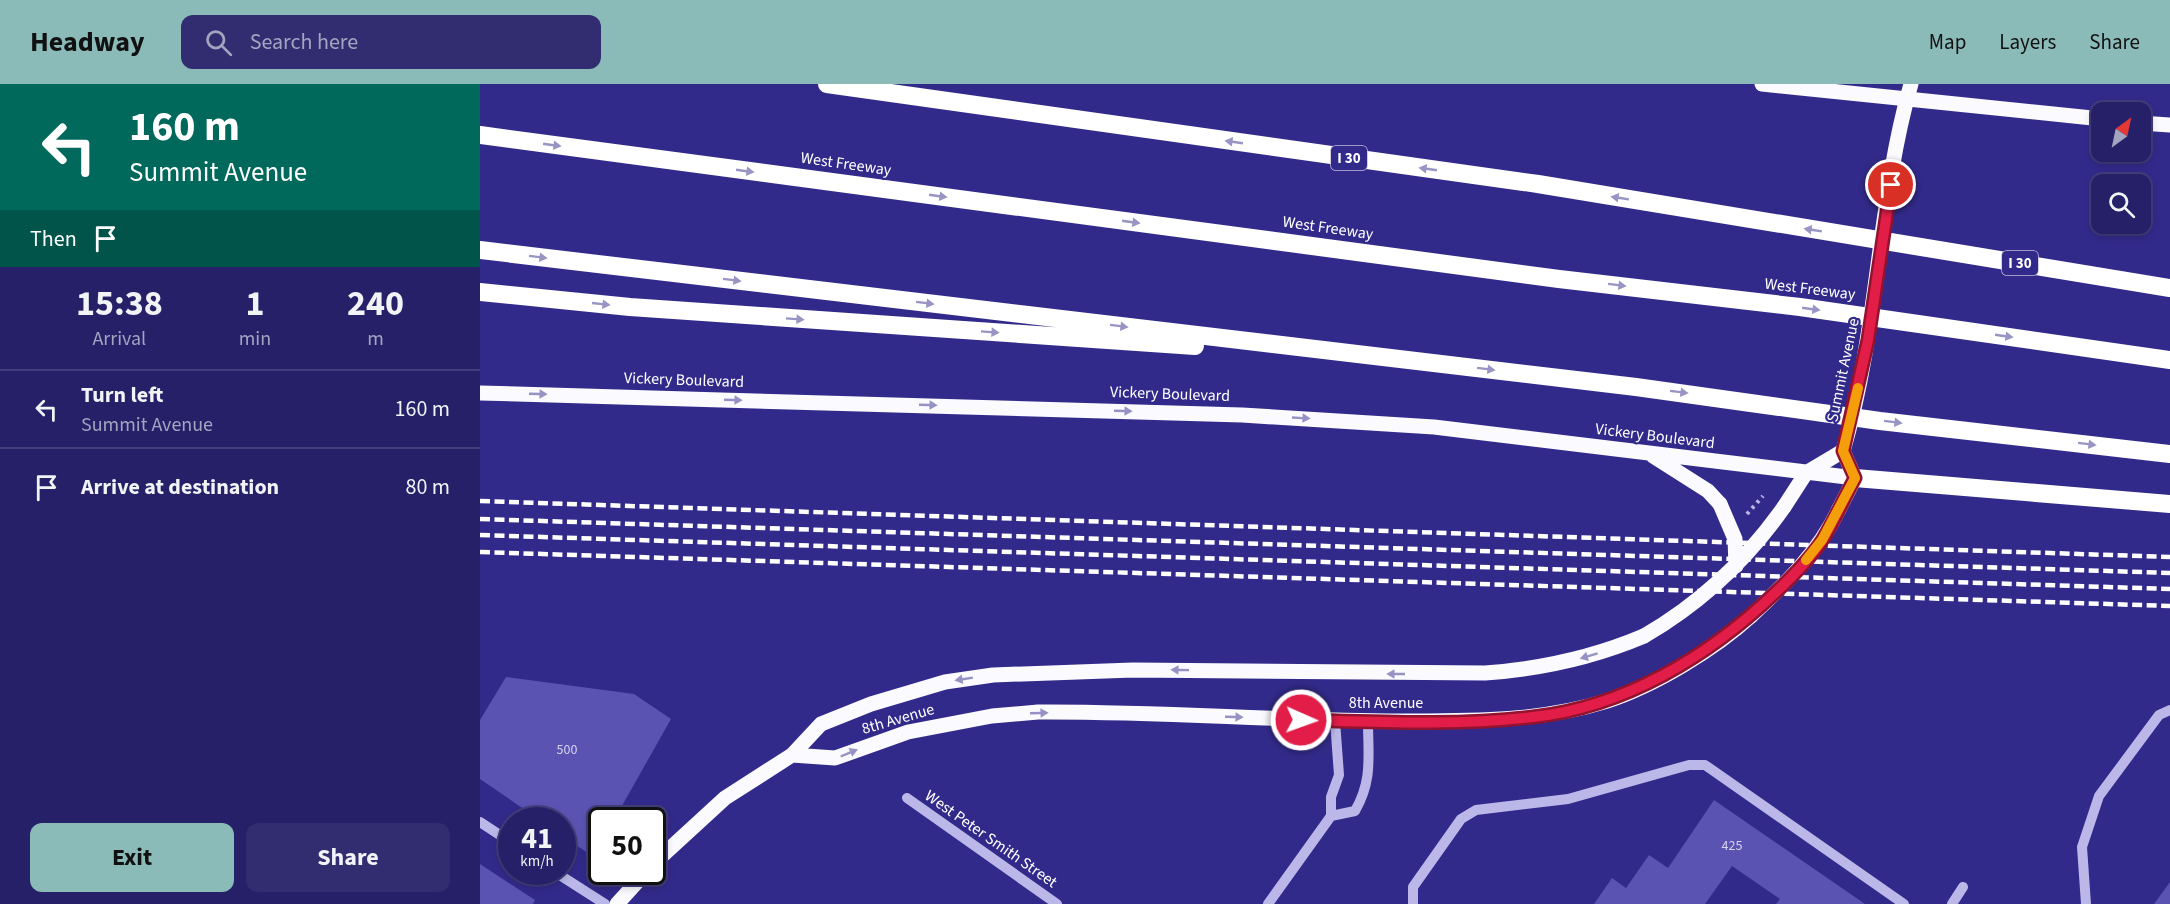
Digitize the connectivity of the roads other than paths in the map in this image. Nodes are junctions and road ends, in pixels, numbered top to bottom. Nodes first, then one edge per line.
1 (827, 84) edge
2 (1762, 84) edge
3 (1911, 84) edge
4 (2091, 118) edge
5 (2151, 124) edge
6 (2170, 125) edge
7 (480, 135) edge
8 (480, 250) edge
9 (2170, 288) edge
10 (480, 291) edge
11 (2170, 360) edge
12 (1427, 362) junction
13 (480, 393) edge
14 (1843, 451) junction
15 (1648, 453) junction
16 (2170, 454) edge
17 (1806, 473) junction
18 (1855, 478) junction
19 (2166, 504) edge
20 (1736, 566) junction
21 (2170, 710) edge
22 (1335, 721) junction
23 (1368, 721) junction
24 (792, 755) junction
25 (907, 798) dead end
26 (1331, 816) junction
27 (480, 822) edge
28 (498, 834) edge
29 (666, 852) edge
30 (575, 885) edge
31 (634, 885) edge
32 (1964, 888) dead end
33 (605, 904) edge
34 (617, 904) edge
35 (1057, 904) edge
36 (1268, 904) edge
37 (1413, 904) edge
38 (1904, 904) edge
39 (1952, 904) edge
40 (2086, 904) edge

9 -> 1 highway, I 30
2 - 4 main road
3 - 14 main road, Summit Avenue, bridge
5 - 6 main road
7 -> 11 highway, West Freeway
8 -> 12 highway
10 -> 12 highway
12 -> 16 highway
13 -> 15 main road, Vickery Boulevard
14 - 17 main road
14 - 18 main road
15 - 17 main road, Vickery Boulevard
15 - 20 main road, bridge
17 - 18 main road, Vickery Boulevard
17 - 20 main road, 8th Avenue, bridge
18 - 19 highway
18 - 23 main road, 8th Avenue, bridge
20 -> 24 main road, 8th Avenue, bridge
21 - 40 street
22 - 23 main road, 8th Avenue
24 -> 22 main road, 8th Avenue
22 - 26 street
23 - 26 street
24 - 29 main road, 8th Avenue
25 - 35 street, West Peter Smith Street
26 - 36 street
27 - 28 street
30 - 33 street
31 - 34 main road
32 - 39 street
37 - 38 street

